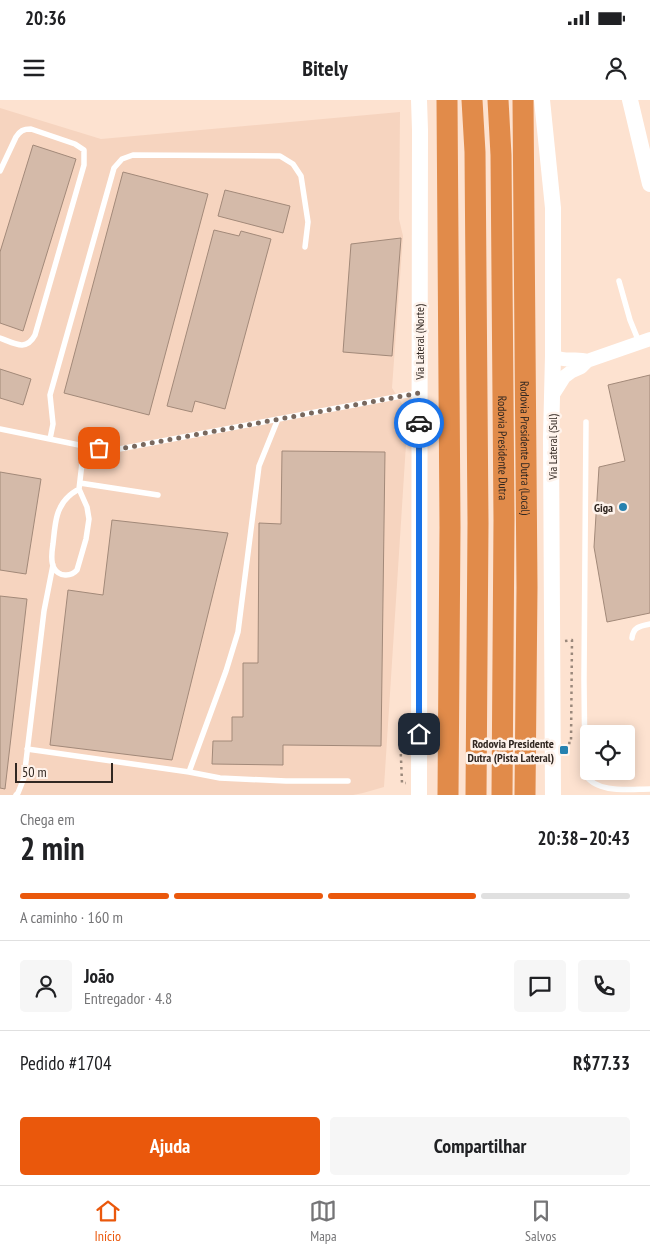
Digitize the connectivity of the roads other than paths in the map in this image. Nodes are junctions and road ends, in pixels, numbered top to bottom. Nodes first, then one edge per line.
1 (412, 100) edge
2 (419, 100) edge
3 (447, 100) edge
4 (472, 100) edge
5 (498, 100) edge
6 (522, 100) edge
7 (542, 100) edge
8 (630, 100) edge
9 (420, 130) junction
10 (0, 171) edge
11 (650, 184) edge
12 (305, 247) dead end
13 (619, 281) dead end
14 (0, 338) edge
15 (645, 341) edge
16 (553, 356) junction
17 (588, 361) junction
18 (419, 393) junction
19 (552, 396) junction
20 (278, 419) junction
21 (586, 422) dead end
22 (0, 429) edge
23 (50, 439) junction
24 (84, 446) junction
25 (79, 486) junction
26 (158, 495) dead end
27 (53, 566) junction
28 (650, 624) edge
29 (632, 638) dead end
30 (27, 749) junction
31 (189, 772) junction
32 (348, 781) dead end
33 (650, 789) edge
34 (16, 795) edge
35 (419, 795) edge
36 (448, 795) edge
37 (476, 795) edge
38 (502, 795) edge
39 (525, 795) edge
40 (553, 795) edge

1 - 9 main road
2 - 9 main road, Via Lateral (Norte)
3 - 36 highway
4 - 37 highway, Rodovia Presidente Dutra
5 - 38 highway, Rodovia Presidente Dutra
6 - 39 highway, Rodovia Presidente Dutra (Local)
7 - 16 main road, Via Lateral (Sul)
8 - 11 main road
9 - 18 main road, Via Lateral (Norte)
10 - 14 lane
12 - 23 lane
13 - 15 lane
15 - 17 street
16 - 17 street
16 - 19 main road, Via Lateral (Sul)
17 - 19 street
18 - 20 lane
18 - 35 main road, Via Lateral (Norte)
19 - 40 main road, Via Lateral (Sul)
20 - 24 lane
20 - 31 lane
21 - 33 lane
22 - 23 lane
23 - 24 lane
24 - 25 lane
25 - 26 lane
25 - 27 lane
25 - 27 lane
27 - 30 lane
28 - 29 lane
30 - 31 lane
30 - 34 lane
31 - 32 lane

